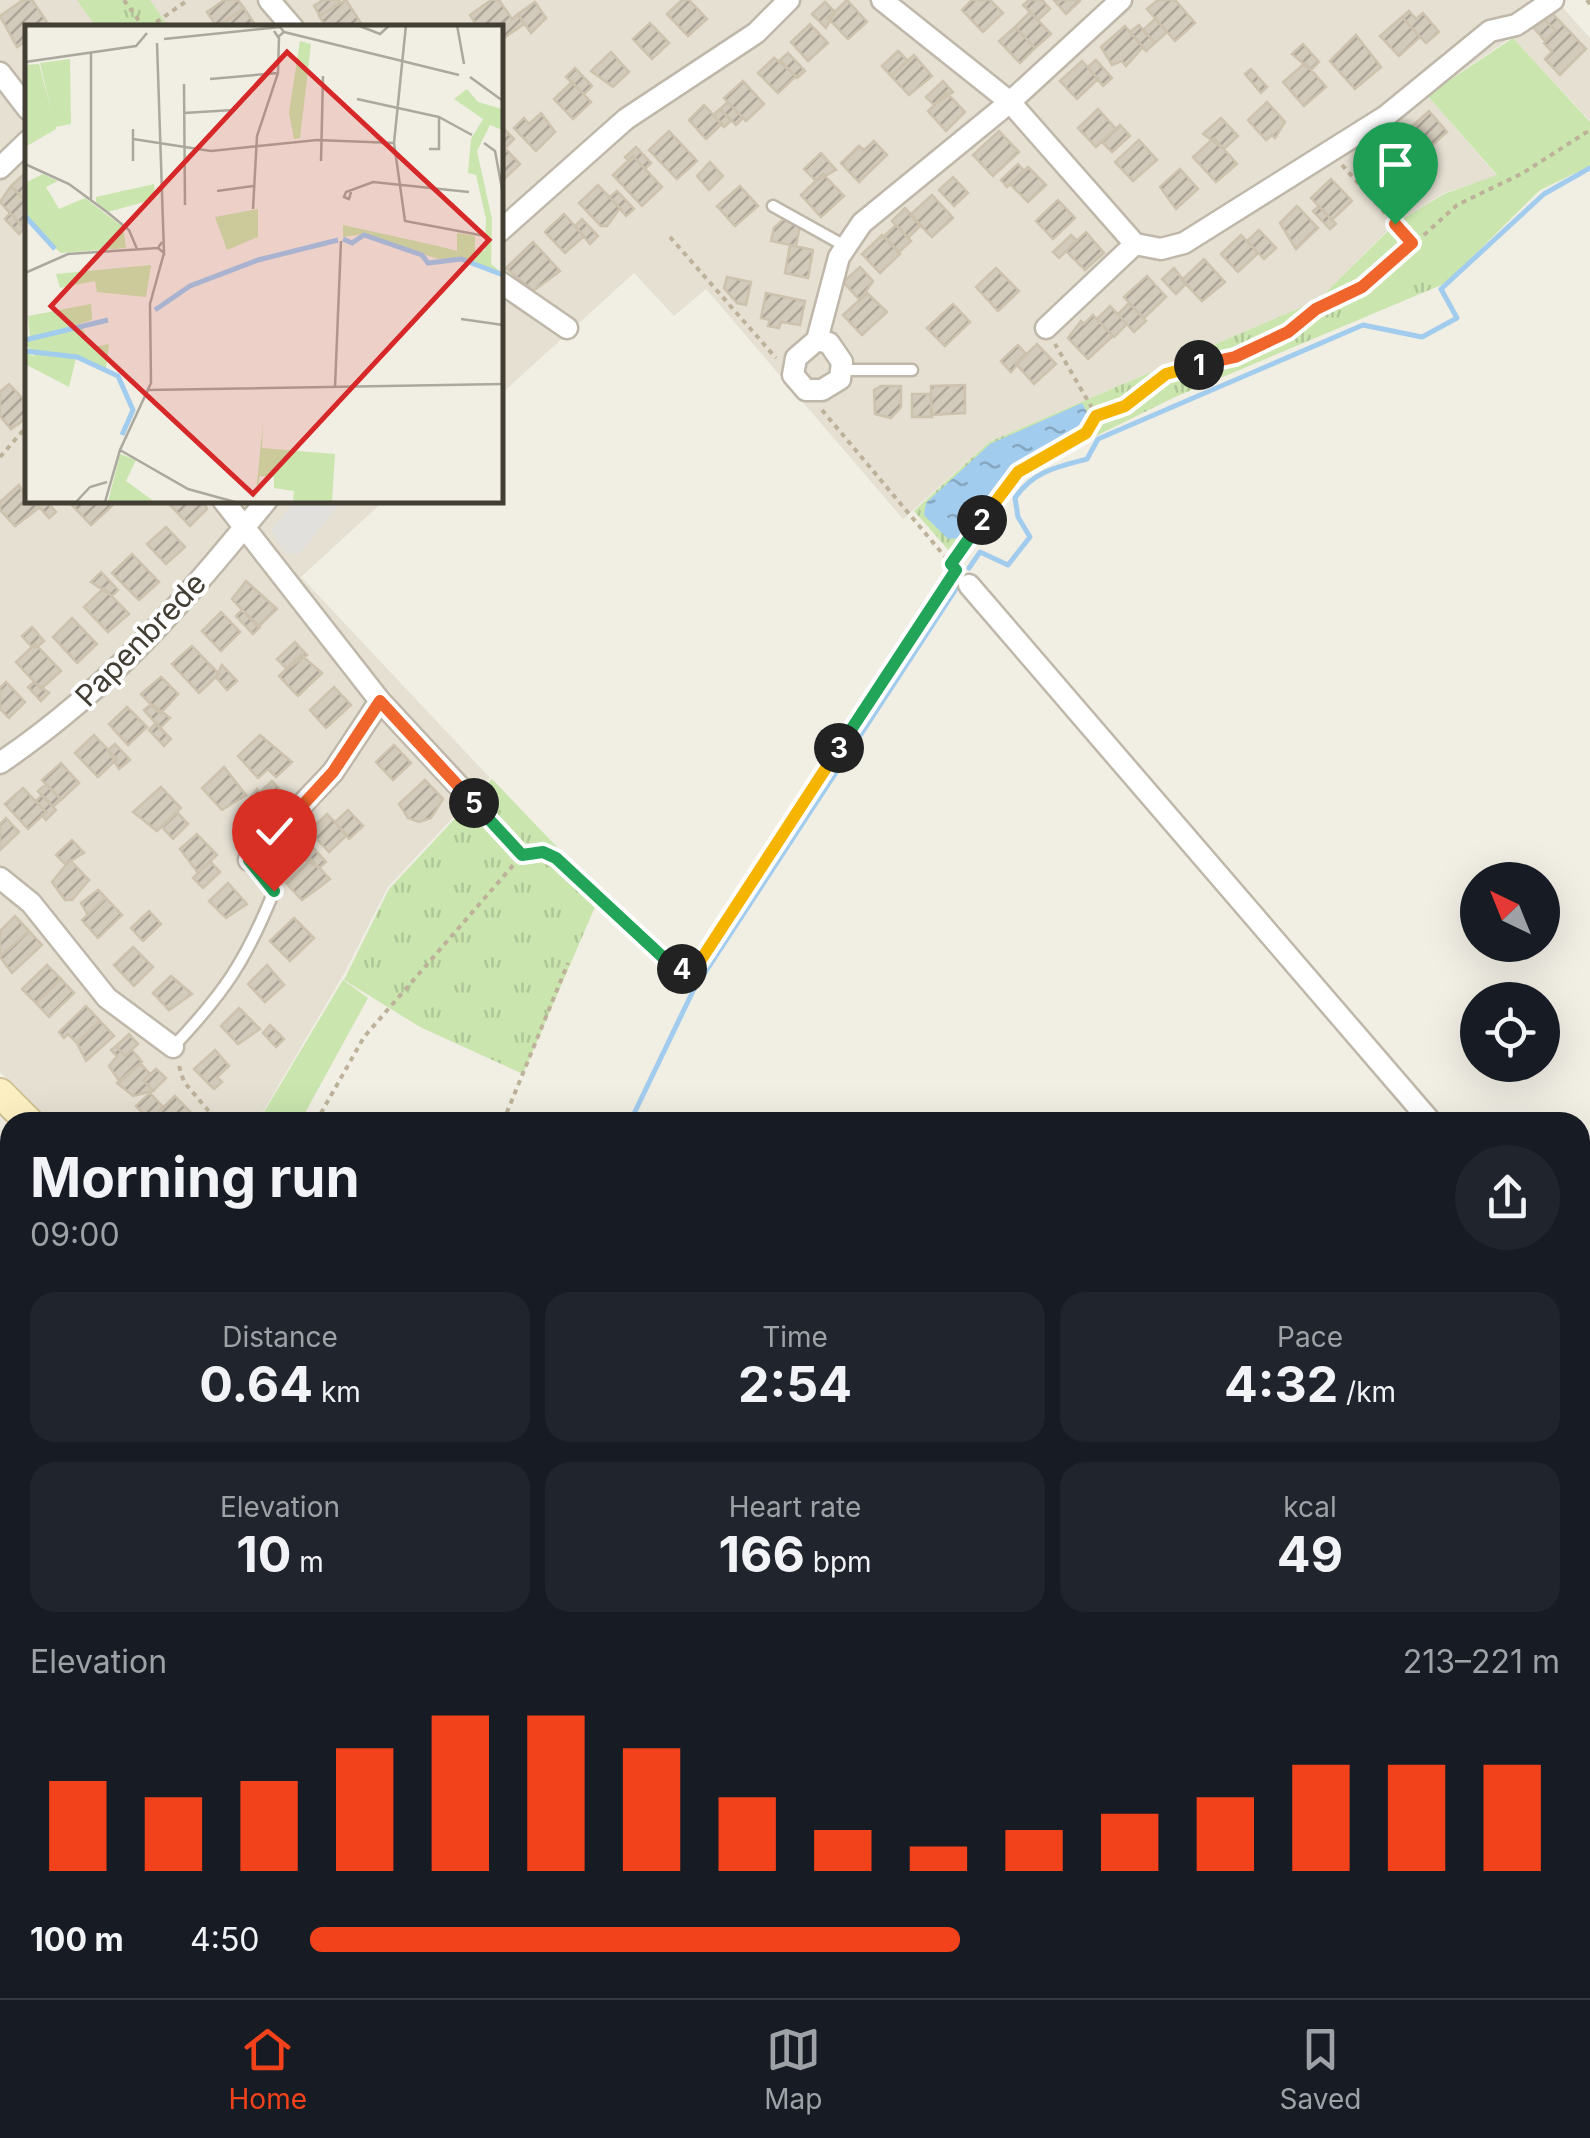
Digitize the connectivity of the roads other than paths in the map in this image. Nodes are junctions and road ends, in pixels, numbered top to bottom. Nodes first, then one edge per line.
1 (269, 0) edge
2 (790, 0) edge
3 (882, 0) edge
4 (1121, 0) edge
5 (1553, 0) edge
6 (290, 25) edge
7 (0, 72) edge
8 (1010, 102) junction
9 (25, 105) edge
10 (25, 144) edge
11 (0, 168) edge
12 (774, 206) dead end
13 (502, 229) edge
14 (1135, 244) junction
15 (845, 246) junction
16 (502, 283) edge
17 (567, 328) dead end
18 (1046, 328) road end
19 (817, 340) junction
20 (840, 370) junction
21 (912, 370) dead end
22 (224, 502) edge
23 (265, 502) edge
24 (243, 529) junction
25 (962, 577) road end
26 (380, 701) junction
27 (0, 763) edge
28 (470, 798) road end
29 (249, 860) joint
30 (0, 878) edge
31 (173, 1047) joint
32 (0, 1093) edge
33 (19, 1112) edge
34 (1423, 1112) edge

1 - 6 street
2 - 13 street
3 - 8 street
4 - 8 street
5 - 14 street
7 - 9 street
8 - 14 street
8 - 15 street
10 - 11 street
12 - 15 lane
14 - 18 street
15 - 19 street
16 - 17 street
19 - 20 street
19 - 20 street
20 - 21 lane
22 - 24 street
23 - 24 street, Papenbrede
24 - 26 street
24 - 27 street, Papenbrede
25 - 34 street
26 - 28 street
26 - 29 street
29 - 31 lane
30 - 31 street
32 - 33 main road

